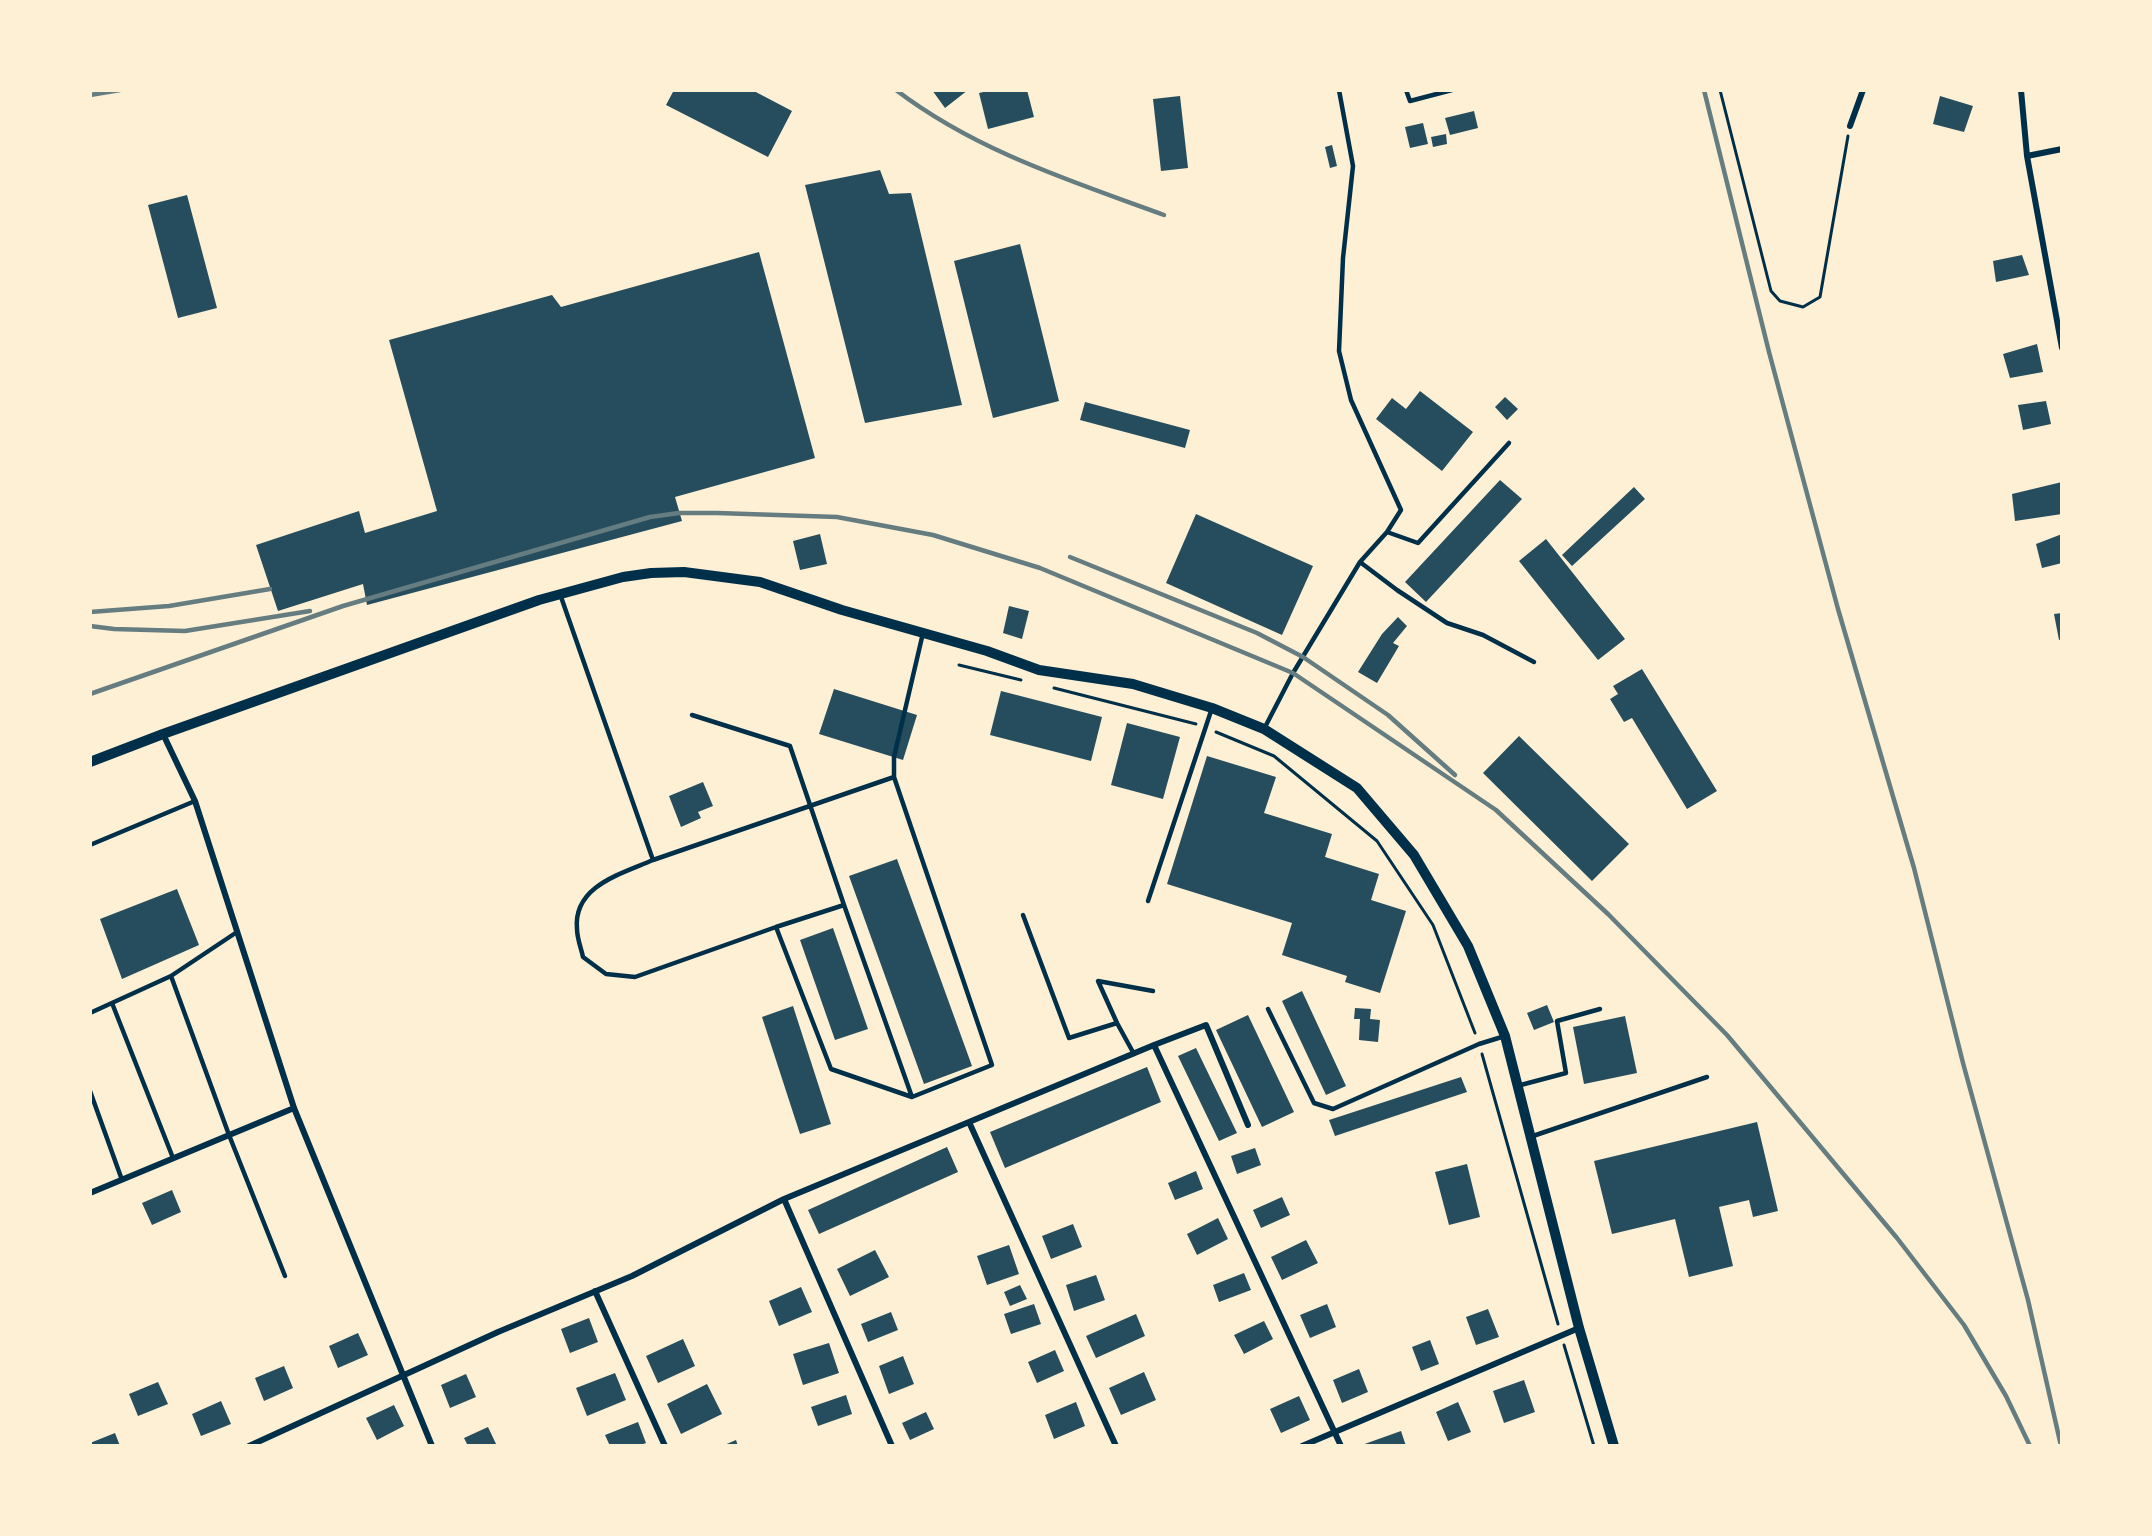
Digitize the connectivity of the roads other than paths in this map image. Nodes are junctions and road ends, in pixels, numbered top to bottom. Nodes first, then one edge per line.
1 (1340, 90) edge
2 (1406, 90) edge
3 (1452, 90) edge
4 (1863, 90) edge
5 (2020, 90) edge
6 (1850, 126) road end
7 (2062, 149) edge
8 (2027, 156) junction
9 (2062, 348) edge
10 (1509, 443) dead end
11 (1387, 532) junction
12 (1360, 562) junction
13 (560, 594) junction
14 (923, 633) junction
15 (1534, 662) dead end
16 (1212, 708) junction
17 (692, 715) dead end
18 (1264, 729) junction
19 (163, 734) junction
20 (90, 762) edge
21 (894, 777) junction
22 (195, 801) junction
23 (809, 806) junction
24 (90, 845) edge
25 (652, 860) junction
26 (1148, 901) dead end
27 (844, 905) junction
28 (1023, 915) dead end
29 (776, 927) junction
30 (237, 932) junction
31 (171, 976) junction
32 (1152, 991) dead end
33 (112, 1003) junction
34 (1268, 1009) dead end
35 (1600, 1009) dead end
36 (90, 1013) edge
37 (1117, 1023) junction
38 (1504, 1036) junction
39 (1154, 1045) junction
40 (1134, 1054) junction
41 (1707, 1077) dead end
42 (1517, 1086) junction
43 (90, 1091) edge
44 (912, 1097) junction
45 (294, 1108) junction
46 (969, 1122) junction
47 (1248, 1125) dead end
48 (229, 1135) junction
49 (1530, 1137) junction
50 (173, 1158) junction
51 (122, 1180) junction
52 (90, 1193) edge
53 (784, 1199) junction
54 (285, 1276) dead end
55 (595, 1291) junction
56 (1579, 1328) junction
57 (402, 1376) junction
58 (1335, 1431) junction
59 (249, 1446) edge
60 (432, 1446) edge
61 (665, 1446) edge
62 (892, 1446) edge
63 (1116, 1446) edge
64 (1302, 1446) edge
65 (1341, 1446) edge
66 (1614, 1446) edge

1 - 11 lane
2 - 3 lane
4 - 6 street
5 - 8 street
7 - 8 street
8 - 9 street
10 - 11 lane
11 - 12 lane
12 - 15 lane
12 - 18 lane
13 - 14 street
13 - 19 street
13 - 25 lane
14 - 16 street
14 - 21 lane
16 - 18 street
16 - 26 lane
17 - 23 lane
18 - 38 street
19 - 20 street
19 - 22 street
21 - 23 lane
21 - 44 lane
22 - 24 lane
22 - 30 street
23 - 25 lane
23 - 27 lane
25 - 29 lane
27 - 29 lane
27 - 44 lane
28 - 37 lane
29 - 44 lane
30 - 31 lane
30 - 45 street
31 - 33 lane
31 - 48 lane
32 - 37 lane
33 - 36 lane
33 - 50 lane
34 - 38 lane
35 - 42 lane
37 - 40 lane
38 - 42 street
39 - 40 street
39 - 47 street
39 - 58 street
40 - 46 street
41 - 49 lane
42 - 49 street
43 - 51 lane
45 - 48 street
45 - 57 street
46 - 53 street
46 - 63 street
48 - 50 street
48 - 54 lane
49 - 56 street
50 - 51 street
51 - 52 street
53 - 55 street
53 - 62 street
55 - 57 street
55 - 61 street
56 - 58 street
56 - 66 street
57 - 59 street
57 - 60 street
58 - 64 street
58 - 65 street

